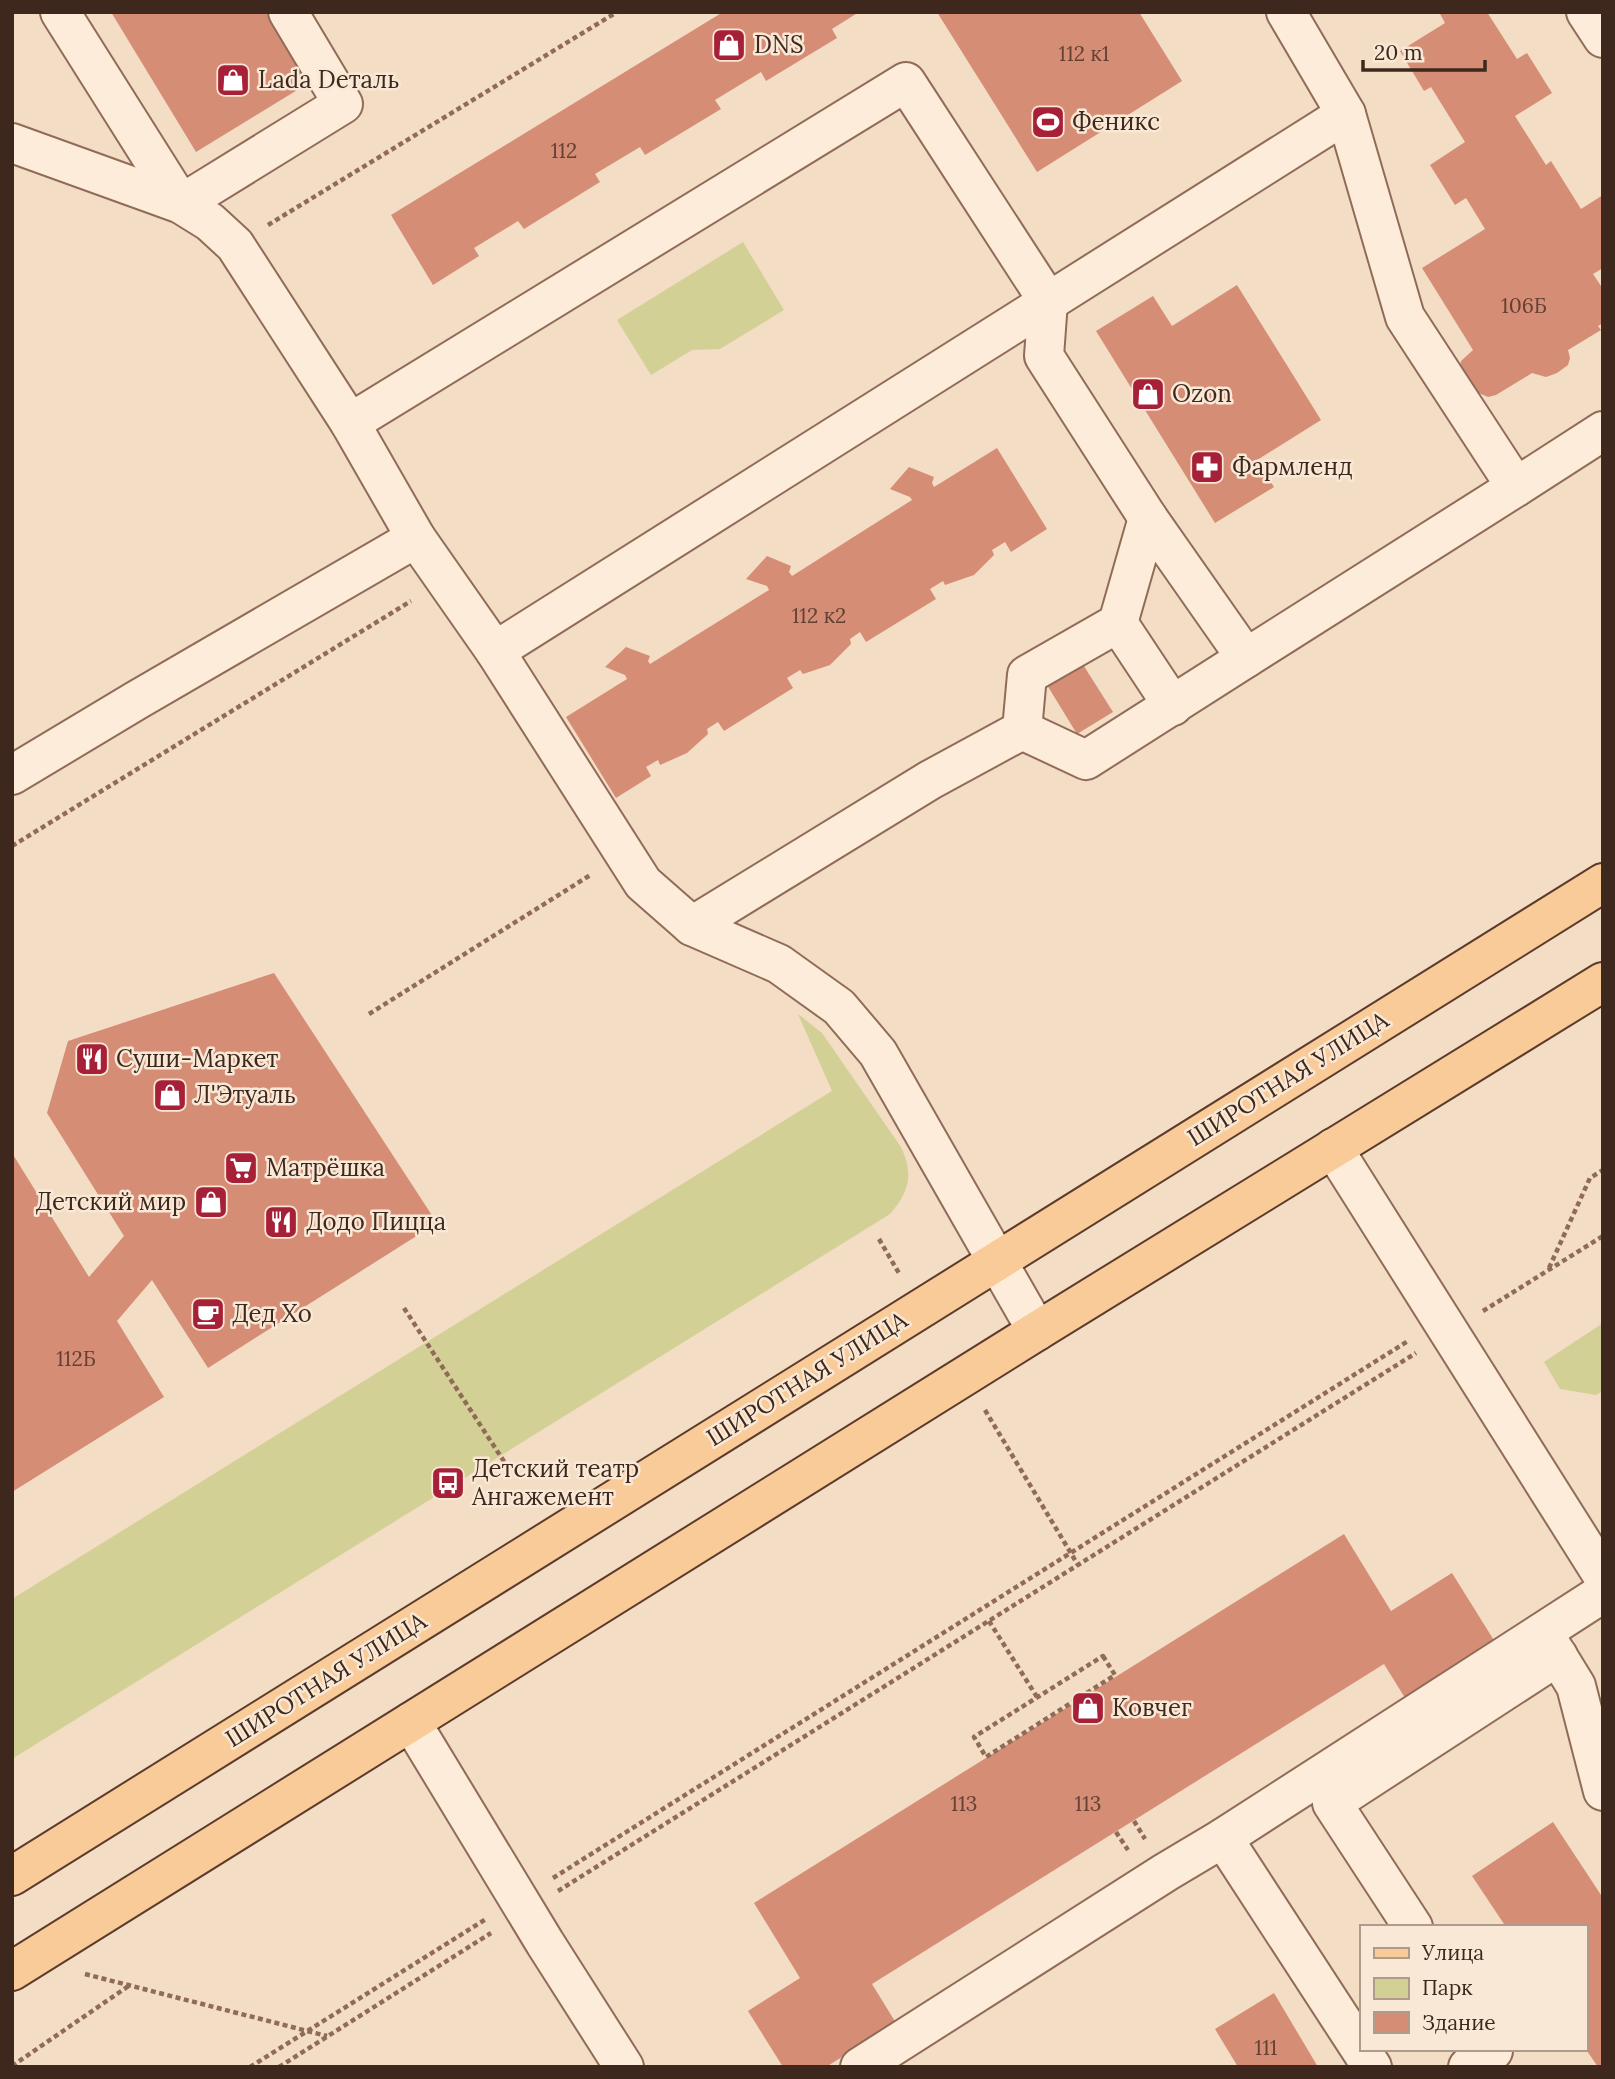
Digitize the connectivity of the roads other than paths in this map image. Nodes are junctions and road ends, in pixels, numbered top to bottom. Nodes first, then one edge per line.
1 (61, 12) edge
2 (288, 12) edge
3 (1286, 12) edge
4 (1586, 12) edge
5 (1603, 38) edge
6 (1346, 114) junction
7 (12, 143) edge
8 (181, 204) junction
9 (1048, 301) junction
10 (350, 423) junction
11 (1603, 431) edge
12 (1516, 487) junction
13 (1147, 518) junction
14 (416, 538) junction
15 (1118, 623) junction
16 (495, 651) junction
17 (1246, 658) junction
18 (1173, 706) junction
19 (1022, 730) junction
20 (12, 775) edge
21 (1603, 883) edge
22 (692, 926) junction
23 (1603, 982) edge
24 (1333, 1148) junction
25 (996, 1260) junction
26 (1037, 1331) junction
27 (1603, 1576) edge
28 (1603, 1593) edge
29 (1550, 1644) junction
30 (411, 1722) junction
31 (1603, 1791) edge
32 (1223, 1838) junction
33 (12, 1877) edge
34 (1412, 1925) edge
35 (21, 1966) edge
36 (1360, 2049) edge
37 (1362, 2051) edge
38 (624, 2067) edge
39 (860, 2067) edge
40 (1372, 2067) edge

1 - 8 street
2 - 8 street
3 - 6 street
4 - 5 street
6 - 9 street
6 - 12 street
7 - 8 street
8 - 10 street
9 - 10 street
9 - 13 street
9 - 16 street
10 - 14 street
11 - 12 street
12 - 17 street
13 - 15 street
13 - 17 street
14 - 16 street
14 - 20 street
15 - 18 street
15 - 19 street
16 - 22 street
17 - 18 street
18 - 19 street
19 - 22 street
21 - 25 main road, ШИРОТНАЯ УЛИЦА
22 - 25 street
23 - 24 main road
24 - 26 main road
24 - 27 street
25 - 26 street
25 - 33 main road, ШИРОТНАЯ УЛИЦА
26 - 30 main road
28 - 29 street
29 - 31 street
29 - 32 street
29 - 34 street
30 - 35 main road
30 - 38 street
32 - 36 street
32 - 39 street
37 - 40 street

